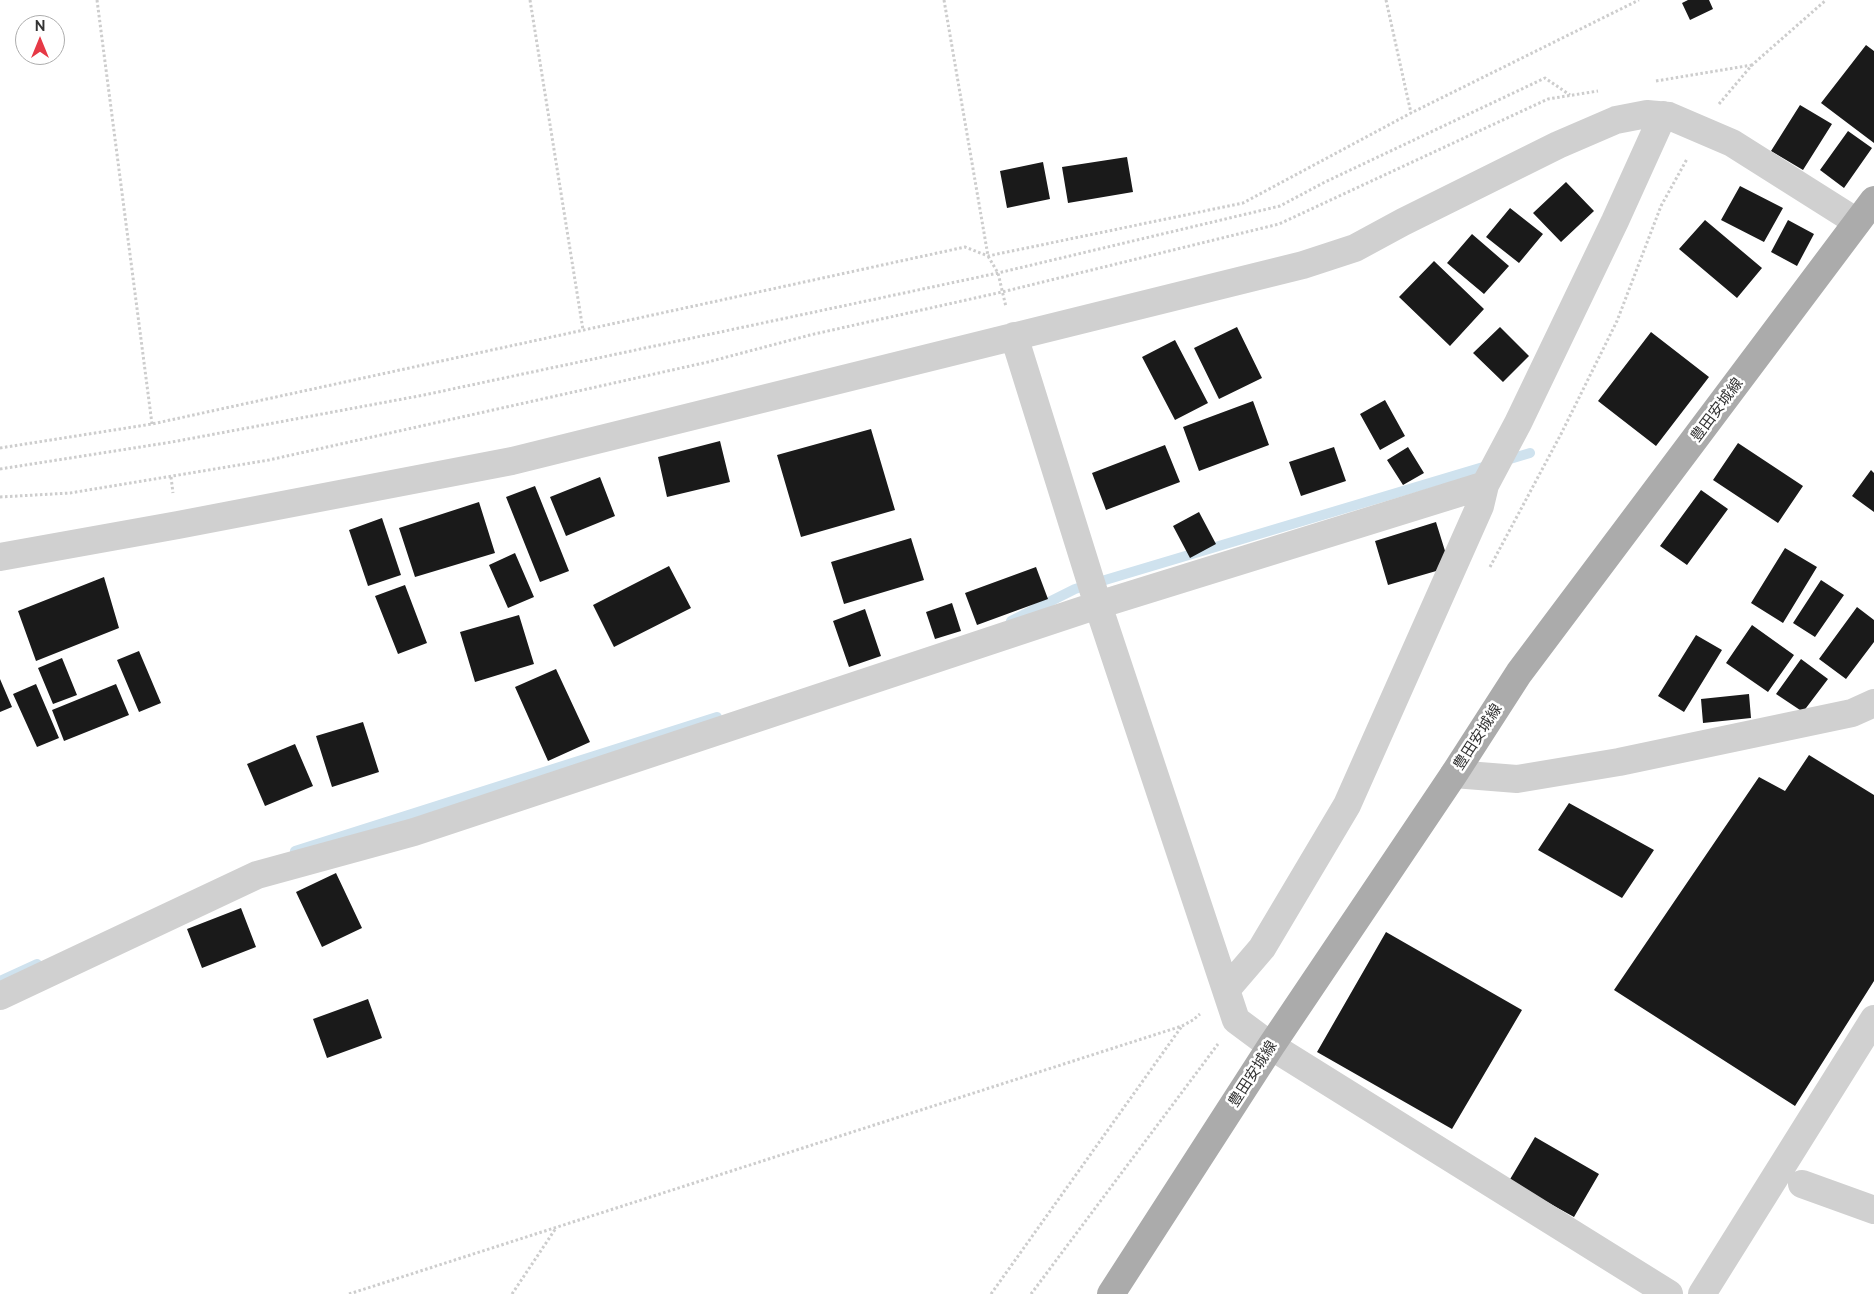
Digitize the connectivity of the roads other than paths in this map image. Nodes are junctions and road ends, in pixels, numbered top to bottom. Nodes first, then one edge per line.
1 (1663, 115) junction
2 (1874, 200) edge
3 (1857, 222) junction
4 (1014, 336) junction
5 (1485, 485) junction
6 (0, 557) edge
7 (1098, 605) junction
8 (1874, 703) edge
9 (1454, 774) junction
10 (1226, 990) junction
11 (0, 996) edge
12 (1874, 1019) edge
13 (1271, 1046) junction
14 (1802, 1184) dead end
15 (1874, 1210) edge
16 (1111, 1294) edge
17 (1669, 1294) edge
18 (1702, 1294) edge

1 - 3 street
1 - 4 street
1 - 5 street
2 - 3 main road, 豊田安城線
3 - 9 main road, 豊田安城線
4 - 6 street
4 - 7 street
5 - 7 street
5 - 10 street
7 - 10 street
7 - 11 street
8 - 9 street
9 - 13 main road, 豊田安城線
10 - 13 street
12 - 18 street
13 - 16 main road, 豊田安城線
13 - 17 street
14 - 15 street

